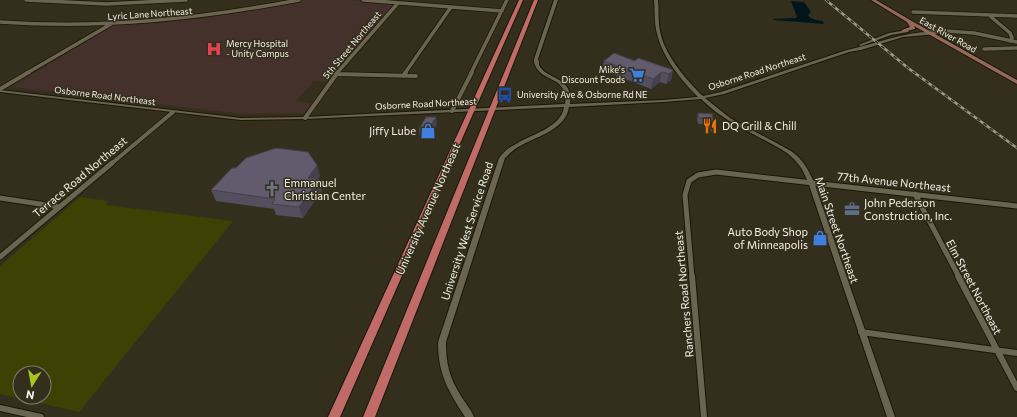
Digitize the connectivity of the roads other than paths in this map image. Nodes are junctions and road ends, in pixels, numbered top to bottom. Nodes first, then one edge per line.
1 (26, 0) edge
2 (186, 0) edge
3 (299, 0) edge
4 (363, 0) edge
5 (507, 0) edge
6 (521, 0) edge
7 (536, 0) edge
8 (556, 0) edge
9 (656, 0) edge
10 (873, 0) edge
11 (880, 0) edge
12 (289, 1) edge
13 (398, 3) junction
14 (451, 7) junction
15 (502, 11) junction
16 (913, 12) dead end
17 (990, 16) junction
18 (1017, 16) edge
19 (908, 21) junction
20 (0, 22) edge
21 (112, 24) junction
22 (924, 30) junction
23 (904, 32) junction
24 (931, 32) junction
25 (966, 32) junction
26 (938, 33) junction
27 (1010, 41) junction
28 (1017, 42) edge
29 (1017, 48) edge
30 (984, 49) dead end
31 (848, 51) junction
32 (336, 74) junction
33 (404, 76) junction
34 (416, 76) dead end
35 (1017, 76) edge
36 (1017, 82) edge
37 (0, 90) edge
38 (701, 98) junction
39 (568, 107) junction
40 (492, 109) junction
41 (472, 110) junction
42 (452, 111) junction
43 (173, 112) junction
44 (305, 118) junction
45 (698, 175) joint
46 (811, 182) junction
47 (914, 194) junction
48 (0, 198) edge
49 (1017, 206) edge
50 (60, 207) junction
51 (0, 257) edge
52 (862, 332) junction
53 (996, 350) junction
54 (1017, 353) edge
55 (1017, 388) edge
56 (0, 408) edge
57 (42, 417) edge
58 (334, 417) edge
59 (369, 417) edge
60 (470, 417) edge
61 (704, 417) edge
62 (892, 417) edge

1 - 2 street
3 - 12 street, Lyric Lane Northeast
4 - 13 street
5 - 15 street
6 - 41 main road, University Avenue Northeast
7 - 40 main road, University Avenue Northeast
8 - 39 street
9 - 38 street, Main Street Northeast
10 - 19 main road, East River Road
11 - 24 main road, East River Road
12 - 21 street, Lyric Lane Northeast
13 - 14 street
13 - 32 street, 5th Street Northeast
14 - 15 street
14 - 33 street
15 - 42 street
16 - 17 street
17 - 18 street
17 - 27 street
19 - 22 main road, East River Road
19 - 23 main road
20 - 21 street, Lyric Lane Northeast
21 - 37 street
22 - 23 street, Osborne Road Northeast
22 - 24 main road, East River Road
23 - 31 street, Osborne Road Northeast
24 - 25 street
24 - 26 main road, East River Road
24 - 31 street, Osborne Road Northeast
24 - 36 main road, East River Road
25 - 26 street
25 - 27 street
26 - 35 main road, East River Road
27 - 28 street
29 - 30 street
31 - 38 street, Osborne Road Northeast
32 - 33 street
32 - 44 street, 5th Street Northeast
33 - 34 street
37 - 43 street, Osborne Road Northeast
38 - 39 street, Osborne Road Northeast
38 - 46 street, Main Street Northeast
39 - 40 street, Osborne Road Northeast
39 - 60 street, University West Service Road
40 - 41 street, Osborne Road Northeast
40 - 59 main road, University Avenue Northeast
41 - 42 street, Osborne Road Northeast
41 - 58 main road, University Avenue Northeast
42 - 44 street, Osborne Road Northeast
43 - 44 street, Osborne Road Northeast
43 - 50 street, Terrace Road Northeast
45 - 46 street, 77th Avenue Northeast
45 - 61 street, Ranchers Road Northeast
46 - 47 street, 77th Avenue Northeast
46 - 52 street, Main Street Northeast
47 - 49 street, 77th Avenue Northeast
47 - 53 street, Elm Street Northeast
48 - 50 street
50 - 51 street, Terrace Road Northeast
52 - 53 street
52 - 62 street, Main Street Northeast
53 - 54 street
53 - 55 street, Elm Street Northeast
56 - 57 street

